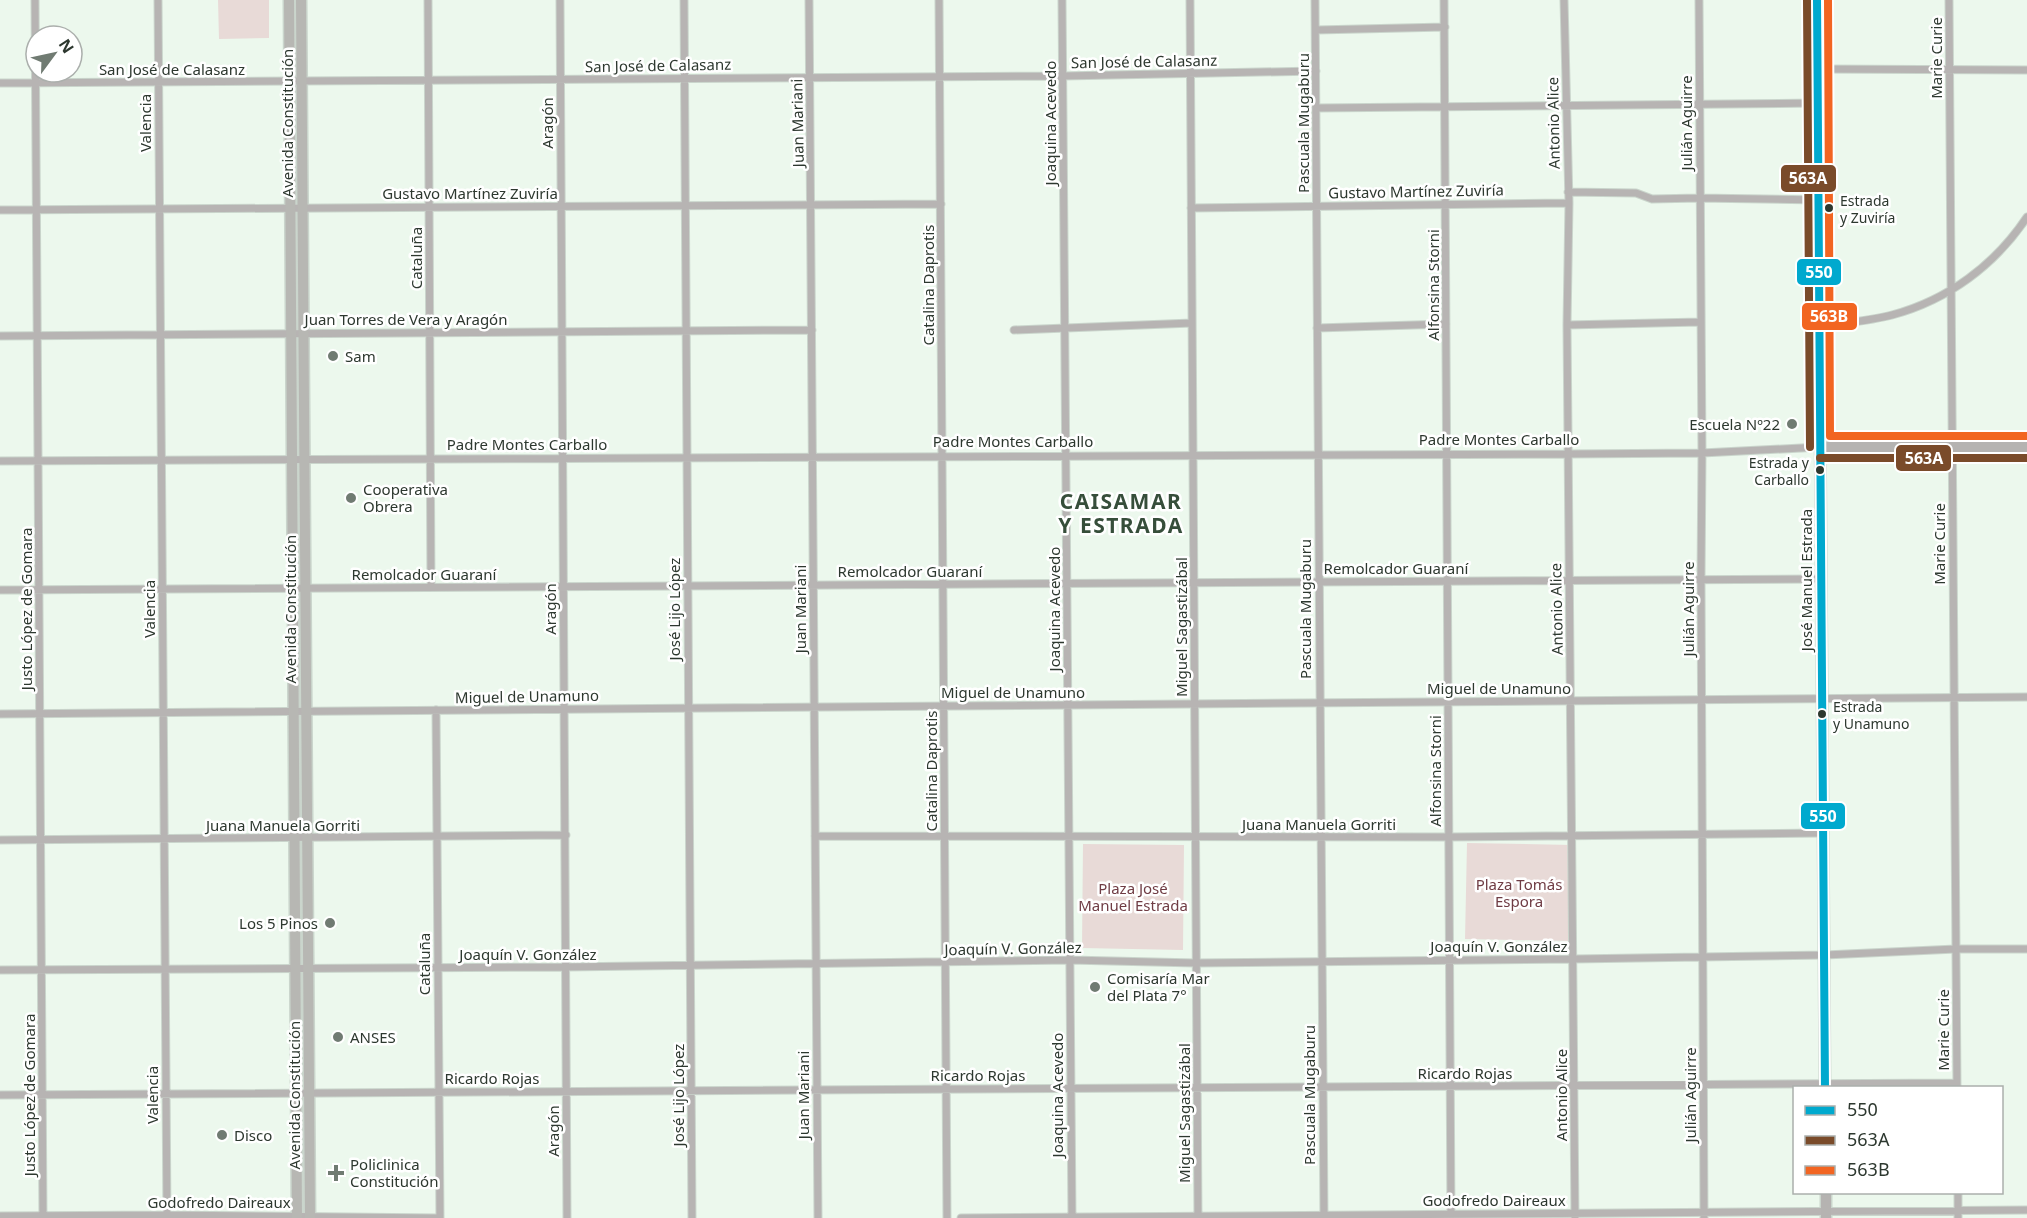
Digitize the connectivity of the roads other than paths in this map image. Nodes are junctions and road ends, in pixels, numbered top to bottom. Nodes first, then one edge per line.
1 (35, 0) edge
2 (158, 0) edge
3 (289, 0) edge
4 (301, 0) edge
5 (428, 0) edge
6 (560, 0) edge
7 (684, 0) edge
8 (809, 0) edge
9 (939, 0) edge
10 (1062, 0) edge
11 (1190, 0) edge
12 (1315, 0) edge
13 (1444, 0) edge
14 (1564, 0) edge
15 (1698, 0) edge
16 (1817, 0) edge
17 (1949, 0) edge
18 (35, 24) edge
19 (1445, 27) junction
20 (1316, 30) junction
21 (1817, 69) junction
22 (1949, 70) junction
23 (2027, 70) edge
24 (1316, 71) junction
25 (1190, 73) junction
26 (939, 76) junction
27 (1063, 76) junction
28 (810, 77) junction
29 (684, 78) junction
30 (560, 79) junction
31 (429, 80) junction
32 (289, 81) junction
33 (302, 81) junction
34 (159, 82) junction
35 (24, 83) edge
36 (84, 83) edge
37 (0, 84) edge
38 (36, 84) edge
39 (1818, 103) junction
40 (1699, 104) junction
41 (1565, 106) junction
42 (1445, 107) junction
43 (1316, 108) junction
44 (1568, 192) junction
45 (1700, 198) junction
46 (1819, 200) junction
47 (1569, 203) junction
48 (811, 204) junction
49 (941, 204) junction
50 (1446, 204) junction
51 (685, 205) junction
52 (561, 206) junction
53 (1317, 206) junction
54 (429, 207) junction
55 (290, 208) junction
56 (302, 208) junction
57 (1191, 208) junction
58 (160, 209) junction
59 (0, 210) edge
60 (36, 210) junction
61 (2027, 218) edge
62 (1951, 290) junction
63 (1700, 322) junction
64 (1192, 323) junction
65 (1446, 324) junction
66 (1567, 325) junction
67 (1317, 327) junction
68 (1819, 327) junction
69 (1065, 328) junction
70 (812, 330) junction
71 (1014, 330) dead end
72 (686, 331) junction
73 (562, 332) junction
74 (429, 333) junction
75 (291, 334) junction
76 (303, 334) junction
77 (160, 335) junction
78 (0, 336) edge
79 (37, 336) junction
80 (1820, 447) junction
81 (1952, 447) junction
82 (2027, 447) edge
83 (1702, 453) junction
84 (1447, 454) junction
85 (1568, 454) junction
86 (1318, 455) junction
87 (1066, 456) junction
88 (1193, 456) junction
89 (813, 457) junction
90 (942, 457) junction
91 (687, 458) junction
92 (430, 459) junction
93 (563, 459) junction
94 (161, 460) junction
95 (292, 460) junction
96 (304, 460) junction
97 (0, 461) edge
98 (38, 461) junction
99 (1821, 579) junction
100 (1570, 580) junction
101 (1701, 580) junction
102 (1448, 581) junction
103 (1319, 582) junction
104 (1194, 583) junction
105 (943, 584) junction
106 (1067, 584) junction
107 (813, 585) junction
108 (564, 586) junction
109 (688, 586) junction
110 (431, 587) junction
111 (293, 588) junction
112 (305, 588) junction
113 (162, 589) junction
114 (0, 590) edge
115 (39, 590) junction
116 (1954, 697) junction
117 (2027, 697) edge
118 (1822, 698) junction
119 (1702, 699) junction
120 (1571, 700) junction
121 (1319, 702) junction
122 (1448, 702) junction
123 (1195, 704) junction
124 (1068, 705) junction
125 (944, 706) junction
126 (814, 707) junction
127 (689, 708) junction
128 (564, 709) junction
129 (436, 710) junction
130 (294, 711) junction
131 (306, 711) junction
132 (163, 712) junction
133 (0, 714) edge
134 (40, 714) junction
135 (1823, 833) junction
136 (1702, 834) junction
137 (566, 835) junction
138 (815, 836) junction
139 (438, 837) junction
140 (1320, 837) junction
141 (1449, 837) junction
142 (1572, 837) junction
143 (295, 838) junction
144 (307, 838) junction
145 (944, 838) junction
146 (1069, 838) junction
147 (1196, 838) junction
148 (164, 839) junction
149 (0, 840) edge
150 (41, 840) junction
151 (1956, 949) junction
152 (2027, 949) edge
153 (1825, 955) junction
154 (1704, 957) junction
155 (1448, 959) junction
156 (1574, 959) junction
157 (1070, 960) junction
158 (1322, 961) junction
159 (945, 962) junction
160 (1196, 963) junction
161 (816, 964) junction
162 (690, 965) junction
163 (566, 967) junction
164 (296, 968) junction
165 (308, 968) junction
166 (438, 968) junction
167 (165, 969) junction
168 (0, 970) edge
169 (41, 970) junction
170 (1704, 1084) junction
171 (1957, 1085) edge
172 (1323, 1086) junction
173 (1450, 1086) junction
174 (1574, 1086) junction
175 (1825, 1086) edge
176 (1197, 1087) junction
177 (946, 1088) junction
178 (1071, 1088) junction
179 (817, 1089) junction
180 (691, 1090) junction
181 (567, 1091) junction
182 (439, 1092) junction
183 (297, 1093) junction
184 (309, 1093) junction
185 (166, 1094) junction
186 (0, 1095) edge
187 (42, 1095) junction
188 (1826, 1194) edge
189 (1958, 1194) edge
190 (2027, 1210) edge
191 (1958, 1214) edge
192 (1704, 1215) edge
193 (1826, 1215) edge
194 (0, 1216) edge
195 (167, 1216) edge
196 (1451, 1216) edge
197 (1575, 1216) edge
198 (43, 1217) edge
199 (297, 1217) edge
200 (310, 1217) edge
201 (1198, 1217) edge
202 (1324, 1217) edge
203 (439, 1218) edge
204 (567, 1218) edge
205 (692, 1218) edge
206 (818, 1218) edge
207 (947, 1218) edge
208 (961, 1218) edge
209 (1072, 1218) edge

1 - 18 street, Justo López de Gomara
2 - 34 street, Valencia
3 - 32 main road, Avenida Constitución
4 - 33 main road, Avenida Constitución
5 - 31 street, Cataluña
6 - 30 street, Aragón
7 - 29 street, José Lijo López
8 - 28 street, Juan Mariani
9 - 26 street, Catalina Daprotis
10 - 27 street, Joaquina Acevedo
11 - 25 street, Miguel Sagastizábal
12 - 20 street, Pascuala Mugaburu
13 - 19 street, Alfonsina Storni
14 - 41 street, Antonio Alice
15 - 40 street, Julián Aguirre
16 - 21 main road, José Manuel Estrada
17 - 22 street, Marie Curie
19 - 20 street
19 - 42 street, Alfonsina Storni
20 - 24 street, Pascuala Mugaburu
21 - 22 street
21 - 39 main road, José Manuel Estrada
22 - 23 street
22 - 62 street, Marie Curie
24 - 25 street, San José de Calasanz
24 - 43 street, Pascuala Mugaburu
25 - 27 street, San José de Calasanz
25 - 57 street, Miguel Sagastizábal
26 - 27 street, San José de Calasanz
26 - 28 street, San José de Calasanz
26 - 49 street, Catalina Daprotis
27 - 69 street, Joaquina Acevedo
28 - 29 street, San José de Calasanz
28 - 48 street, Juan Mariani
29 - 30 street, San José de Calasanz
29 - 51 street, José Lijo López
30 - 31 street, San José de Calasanz
30 - 52 street, Aragón
31 - 33 street, San José de Calasanz
31 - 54 street, Cataluña
32 - 33 street, San José de Calasanz
32 - 34 street, San José de Calasanz
32 - 55 main road, Avenida Constitución
33 - 56 main road, Avenida Constitución
34 - 36 street, San José de Calasanz
34 - 58 street, Valencia
35 - 37 street, San José de Calasanz
38 - 60 street, Justo López de Gomara
39 - 40 street
39 - 46 main road, José Manuel Estrada
40 - 41 street
40 - 45 street, Julián Aguirre
41 - 42 street
41 - 44 street, Antonio Alice
42 - 43 street
42 - 50 street, Alfonsina Storni
43 - 53 street, Pascuala Mugaburu
44 - 45 street
44 - 47 street, Antonio Alice
45 - 46 street
45 - 63 street, Julián Aguirre
46 - 68 main road, José Manuel Estrada
47 - 50 street, Gustavo Martínez Zuviría
47 - 66 street, Antonio Alice
48 - 49 street, Gustavo Martínez Zuviría
48 - 51 street, Gustavo Martínez Zuviría
48 - 70 street, Juan Mariani
49 - 90 street, Catalina Daprotis
50 - 53 street, Gustavo Martínez Zuviría
50 - 65 street, Alfonsina Storni
51 - 52 street, Gustavo Martínez Zuviría
51 - 72 street, José Lijo López
52 - 54 street, Gustavo Martínez Zuviría
52 - 73 street, Aragón
53 - 57 street, Gustavo Martínez Zuviría
53 - 67 street, Pascuala Mugaburu
54 - 56 street, Gustavo Martínez Zuviría
54 - 74 street, Cataluña
55 - 56 street, Gustavo Martínez Zuviría
55 - 58 street, Gustavo Martínez Zuviría
55 - 75 main road, Avenida Constitución
56 - 76 main road, Avenida Constitución
57 - 64 street, Miguel Sagastizábal
58 - 60 street, Gustavo Martínez Zuviría
58 - 77 street, Valencia
59 - 60 street, Gustavo Martínez Zuviría
60 - 79 street, Justo López de Gomara
61 - 62 street
62 - 68 street
62 - 81 street, Marie Curie
63 - 66 street
63 - 83 street, Julián Aguirre
64 - 69 street
64 - 88 street, Miguel Sagastizábal
65 - 67 street
65 - 84 street, Alfonsina Storni
66 - 85 street, Antonio Alice
67 - 86 street, Pascuala Mugaburu
68 - 80 main road, José Manuel Estrada
69 - 71 street
69 - 87 street, Joaquina Acevedo
70 - 72 street, Juan Torres de Vera y Aragón
70 - 89 street, Juan Mariani
72 - 73 street, Juan Torres de Vera y Aragón
72 - 91 street, José Lijo López
73 - 74 street, Juan Torres de Vera y Aragón
73 - 93 street, Aragón
74 - 76 street, Juan Torres de Vera y Aragón
74 - 92 street, Cataluña
75 - 76 street, Juan Torres de Vera y Aragón
75 - 77 street, Juan Torres de Vera y Aragón
75 - 95 main road, Avenida Constitución
76 - 96 main road, Avenida Constitución
77 - 79 street, Juan Torres de Vera y Aragón
77 - 94 street, Valencia
78 - 79 street, Juan Torres de Vera y Aragón
79 - 98 street, Justo López de Gomara
80 - 81 main road, Padre Montes Carballo
80 - 83 street, Padre Montes Carballo
80 - 99 main road, José Manuel Estrada
81 - 82 main road, Padre Montes Carballo
81 - 116 street, Marie Curie
83 - 85 street, Padre Montes Carballo
83 - 101 street, Julián Aguirre
84 - 85 street, Padre Montes Carballo
84 - 86 street, Padre Montes Carballo
84 - 102 street, Alfonsina Storni
85 - 100 street, Antonio Alice
86 - 88 street, Padre Montes Carballo
86 - 103 street, Pascuala Mugaburu
87 - 88 street, Padre Montes Carballo
87 - 90 street, Padre Montes Carballo
87 - 106 street, Joaquina Acevedo
88 - 104 street, Miguel Sagastizábal
89 - 90 street, Padre Montes Carballo
89 - 91 street, Padre Montes Carballo
89 - 107 street, Juan Mariani
90 - 105 street, Catalina Daprotis
91 - 93 street, Padre Montes Carballo
91 - 109 street, José Lijo López
92 - 93 street, Padre Montes Carballo
92 - 96 street, Padre Montes Carballo
92 - 110 street, Cataluña
93 - 108 street, Aragón
94 - 95 street, Padre Montes Carballo
94 - 98 street, Padre Montes Carballo
94 - 113 street, Valencia
95 - 96 street, Padre Montes Carballo
95 - 111 main road, Avenida Constitución
96 - 112 main road, Avenida Constitución
97 - 98 street, Padre Montes Carballo
98 - 115 street, Justo López de Gomara
99 - 101 street, Remolcador Guaraní
99 - 118 main road, José Manuel Estrada
100 - 101 street, Remolcador Guaraní
100 - 102 street, Remolcador Guaraní
100 - 120 street, Antonio Alice
101 - 119 street, Julián Aguirre
102 - 103 street, Remolcador Guaraní
102 - 122 street, Alfonsina Storni
103 - 104 street, Remolcador Guaraní
103 - 121 street, Pascuala Mugaburu
104 - 106 street, Remolcador Guaraní
104 - 123 street, Miguel Sagastizábal
105 - 106 street, Remolcador Guaraní
105 - 107 street, Remolcador Guaraní
105 - 125 street, Catalina Daprotis
106 - 124 street, Joaquina Acevedo
107 - 109 street, Remolcador Guaraní
107 - 126 street, Juan Mariani
108 - 109 street, Remolcador Guaraní
108 - 110 street, Remolcador Guaraní
108 - 128 street, Aragón
109 - 127 street, José Lijo López
110 - 112 street, Remolcador Guaraní
111 - 112 street, Remolcador Guaraní
111 - 113 street, Remolcador Guaraní
111 - 130 main road, Avenida Constitución
112 - 131 main road, Avenida Constitución
113 - 115 street, Remolcador Guaraní
113 - 132 street, Valencia
114 - 115 street, Remolcador Guaraní
115 - 134 street, Justo López de Gomara
116 - 117 street, Miguel de Unamuno
116 - 118 street, Miguel de Unamuno
116 - 151 street, Marie Curie
118 - 119 street, Miguel de Unamuno
118 - 135 main road, José Manuel Estrada
119 - 120 street, Miguel de Unamuno
119 - 136 street, Julián Aguirre
120 - 122 street, Miguel de Unamuno
120 - 142 street, Antonio Alice
121 - 122 street, Miguel de Unamuno
121 - 123 street, Miguel de Unamuno
121 - 140 street, Pascuala Mugaburu
122 - 141 street, Alfonsina Storni
123 - 124 street, Miguel de Unamuno
123 - 147 street, Miguel Sagastizábal
124 - 125 street, Miguel de Unamuno
124 - 146 street, Joaquina Acevedo
125 - 126 street, Miguel de Unamuno
125 - 145 street, Catalina Daprotis
126 - 127 street, Miguel de Unamuno
126 - 138 street, Juan Mariani
127 - 128 street, Miguel de Unamuno
127 - 162 street, José Lijo López
128 - 129 street, Miguel de Unamuno
128 - 137 street, Aragón
129 - 131 street, Miguel de Unamuno
129 - 139 street, Cataluña
130 - 131 street, Miguel de Unamuno
130 - 132 street, Miguel de Unamuno
130 - 143 main road, Avenida Constitución
131 - 144 main road, Avenida Constitución
132 - 134 street, Miguel de Unamuno
132 - 148 street, Valencia
133 - 134 street, Miguel de Unamuno
134 - 150 street, Justo López de Gomara
135 - 136 street, Juana Manuela Gorriti
135 - 153 main road, José Manuel Estrada
136 - 142 street, Juana Manuela Gorriti
136 - 154 street, Julián Aguirre
137 - 139 street, Juana Manuela Gorriti
137 - 163 street, Aragón
138 - 145 street, Juana Manuela Gorriti
138 - 161 street, Juan Mariani
139 - 144 street, Juana Manuela Gorriti
139 - 166 street, Cataluña
140 - 141 street, Juana Manuela Gorriti
140 - 147 street, Juana Manuela Gorriti
140 - 158 street, Pascuala Mugaburu
141 - 142 street, Juana Manuela Gorriti
141 - 155 street, Alfonsina Storni
142 - 156 street, Antonio Alice
143 - 144 street, Juana Manuela Gorriti
143 - 148 street, Juana Manuela Gorriti
143 - 164 main road, Avenida Constitución
144 - 165 main road, Avenida Constitución
145 - 146 street, Juana Manuela Gorriti
145 - 159 street, Catalina Daprotis
146 - 147 street, Juana Manuela Gorriti
146 - 157 street, Joaquina Acevedo
147 - 160 street, Miguel Sagastizábal
148 - 150 street, Juana Manuela Gorriti
148 - 167 street, Valencia
149 - 150 street, Juana Manuela Gorriti
150 - 169 street, Justo López de Gomara
151 - 152 street, Joaquín V. González
151 - 153 street, Joaquín V. González
151 - 171 street, Marie Curie
153 - 154 street, Joaquín V. González
153 - 175 main road, José Manuel Estrada
154 - 156 street, Joaquín V. González
154 - 170 street, Julián Aguirre
155 - 156 street, Joaquín V. González
155 - 158 street, Joaquín V. González
155 - 173 street, Alfonsina Storni
156 - 174 street, Antonio Alice
157 - 159 street, Joaquín V. González
157 - 160 street, Joaquín V. González
157 - 178 street, Joaquina Acevedo
158 - 160 street, Joaquín V. González
158 - 172 street, Pascuala Mugaburu
159 - 161 street, Joaquín V. González
159 - 177 street, Catalina Daprotis
160 - 176 street, Miguel Sagastizábal
161 - 162 street, Joaquín V. González
161 - 179 street, Juan Mariani
162 - 163 street, Joaquín V. González
162 - 180 street, José Lijo López
163 - 166 street, Joaquín V. González
163 - 181 street, Aragón
164 - 165 street, Joaquín V. González
164 - 167 street, Joaquín V. González
164 - 183 main road, Avenida Constitución
165 - 166 street, Joaquín V. González
165 - 184 main road, Avenida Constitución
166 - 182 street, Cataluña
167 - 169 street, Joaquín V. González
167 - 185 street, Valencia
168 - 169 street, Joaquín V. González
169 - 187 street, Justo López de Gomara
170 - 174 street, Ricardo Rojas
170 - 175 street, Ricardo Rojas
170 - 192 street, Julián Aguirre
171 - 175 street, Ricardo Rojas
172 - 173 street, Ricardo Rojas
172 - 176 street, Ricardo Rojas
172 - 202 street, Pascuala Mugaburu
173 - 174 street, Ricardo Rojas
173 - 196 street, Alfonsina Storni
174 - 197 street, Antonio Alice
176 - 178 street, Ricardo Rojas
176 - 201 street, Miguel Sagastizábal
177 - 178 street, Ricardo Rojas
177 - 179 street, Ricardo Rojas
177 - 207 street, Catalina Daprotis
178 - 209 street, Joaquina Acevedo
179 - 180 street, Ricardo Rojas
179 - 206 street, Juan Mariani
180 - 181 street, Ricardo Rojas
180 - 205 street, José Lijo López
181 - 182 street, Ricardo Rojas
181 - 204 street, Aragón
182 - 184 street, Ricardo Rojas
182 - 203 street, Cataluña
183 - 184 street, Ricardo Rojas
183 - 185 street, Ricardo Rojas
183 - 199 main road, Avenida Constitución
184 - 200 main road, Avenida Constitución
185 - 187 street, Ricardo Rojas
185 - 195 street, Valencia
186 - 187 street, Ricardo Rojas
187 - 198 street, Justo López de Gomara
188 - 193 main road
189 - 191 street
190 - 191 street, Godofredo Daireaux
191 - 193 street, Godofredo Daireaux
192 - 193 street, Godofredo Daireaux
192 - 197 street, Godofredo Daireaux
194 - 198 street, Godofredo Daireaux
195 - 198 street, Godofredo Daireaux
195 - 199 street, Godofredo Daireaux
196 - 197 street, Godofredo Daireaux
196 - 202 street, Godofredo Daireaux
199 - 200 street, Godofredo Daireaux
200 - 203 street, Godofredo Daireaux
201 - 202 street, Godofredo Daireaux
201 - 209 street, Godofredo Daireaux
208 - 209 street, Godofredo Daireaux

